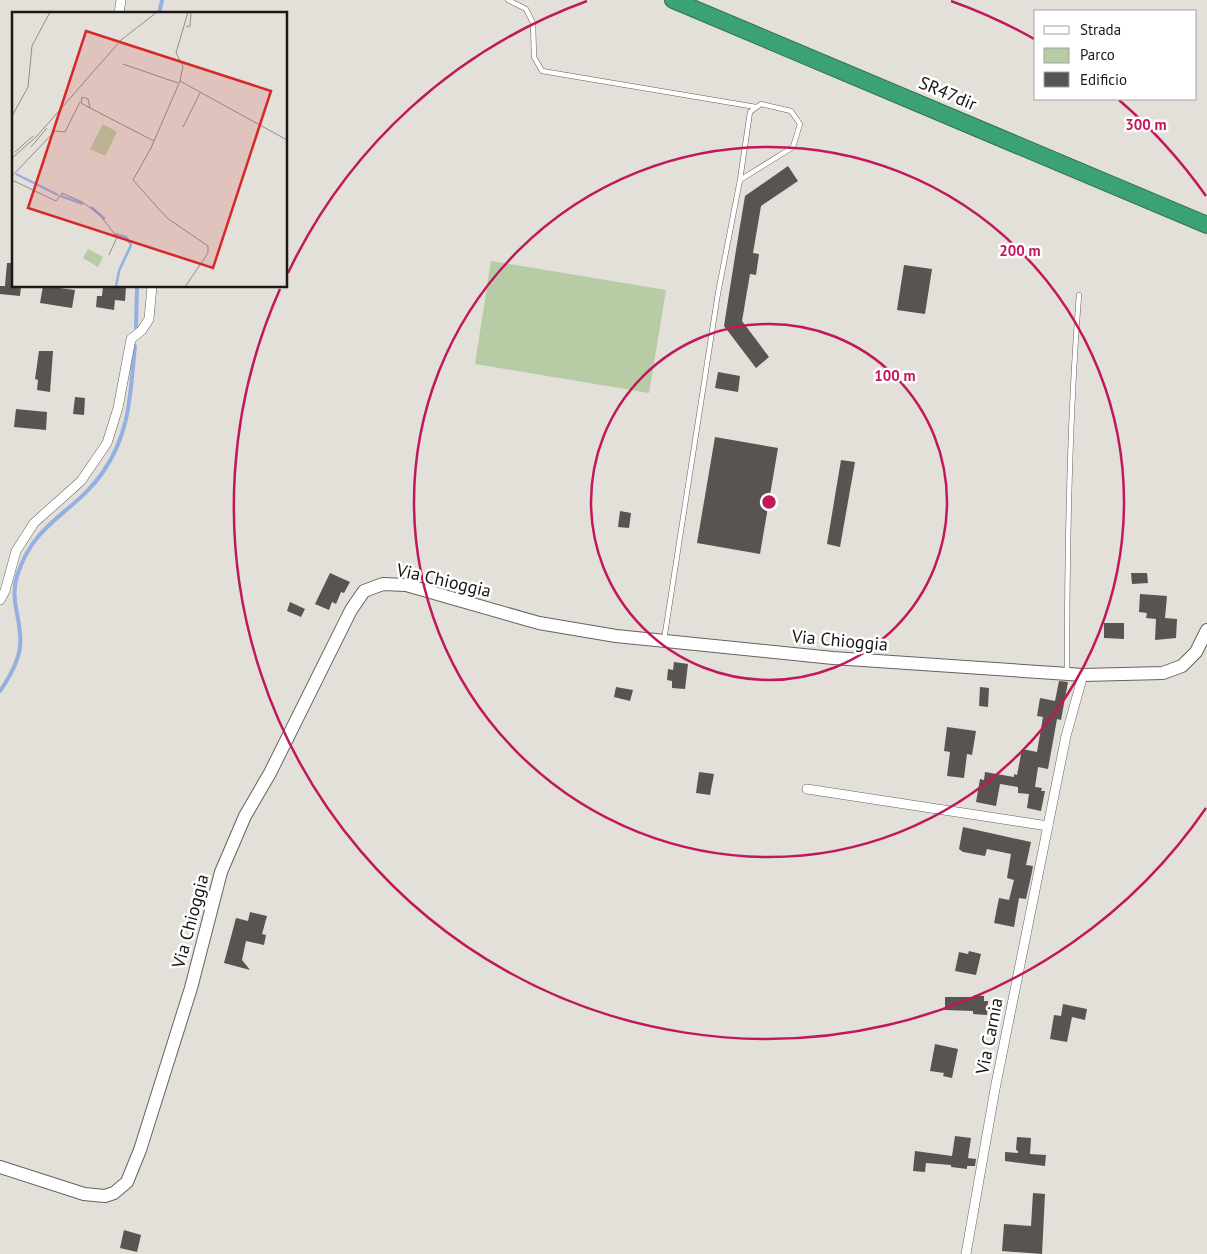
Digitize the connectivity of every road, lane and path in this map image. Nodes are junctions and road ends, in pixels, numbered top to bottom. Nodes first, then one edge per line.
1 (508, 0) edge
2 (659, 0) edge
3 (673, 0) edge
4 (682, 0) edge
5 (707, 14) junction
6 (756, 107) junction
7 (740, 180) junction
8 (1207, 225) edge
9 (152, 288) edge
10 (1079, 295) dead end
11 (0, 600) edge
12 (1207, 630) edge
13 (664, 641) junction
14 (1068, 673) junction
15 (1083, 675) junction
16 (807, 789) dead end
17 (1048, 826) junction
18 (0, 1167) edge
19 (966, 1254) edge

1 - 6 lane
2 - 5 highway
3 - 5 highway, SR47dir / SR47dir
4 - 5 highway
5 - 8 highway, SR47dir / SR47dir
6 - 7 lane
6 - 7 lane
7 - 13 lane
9 - 11 street
10 - 14 lane
12 - 15 street, Via Chioggia
13 - 14 street, Via Chioggia
13 - 18 street, Via Chioggia
14 - 15 street, Via Chioggia
15 - 17 street, Via Carnia
16 - 17 street
17 - 19 street, Via Carnia

